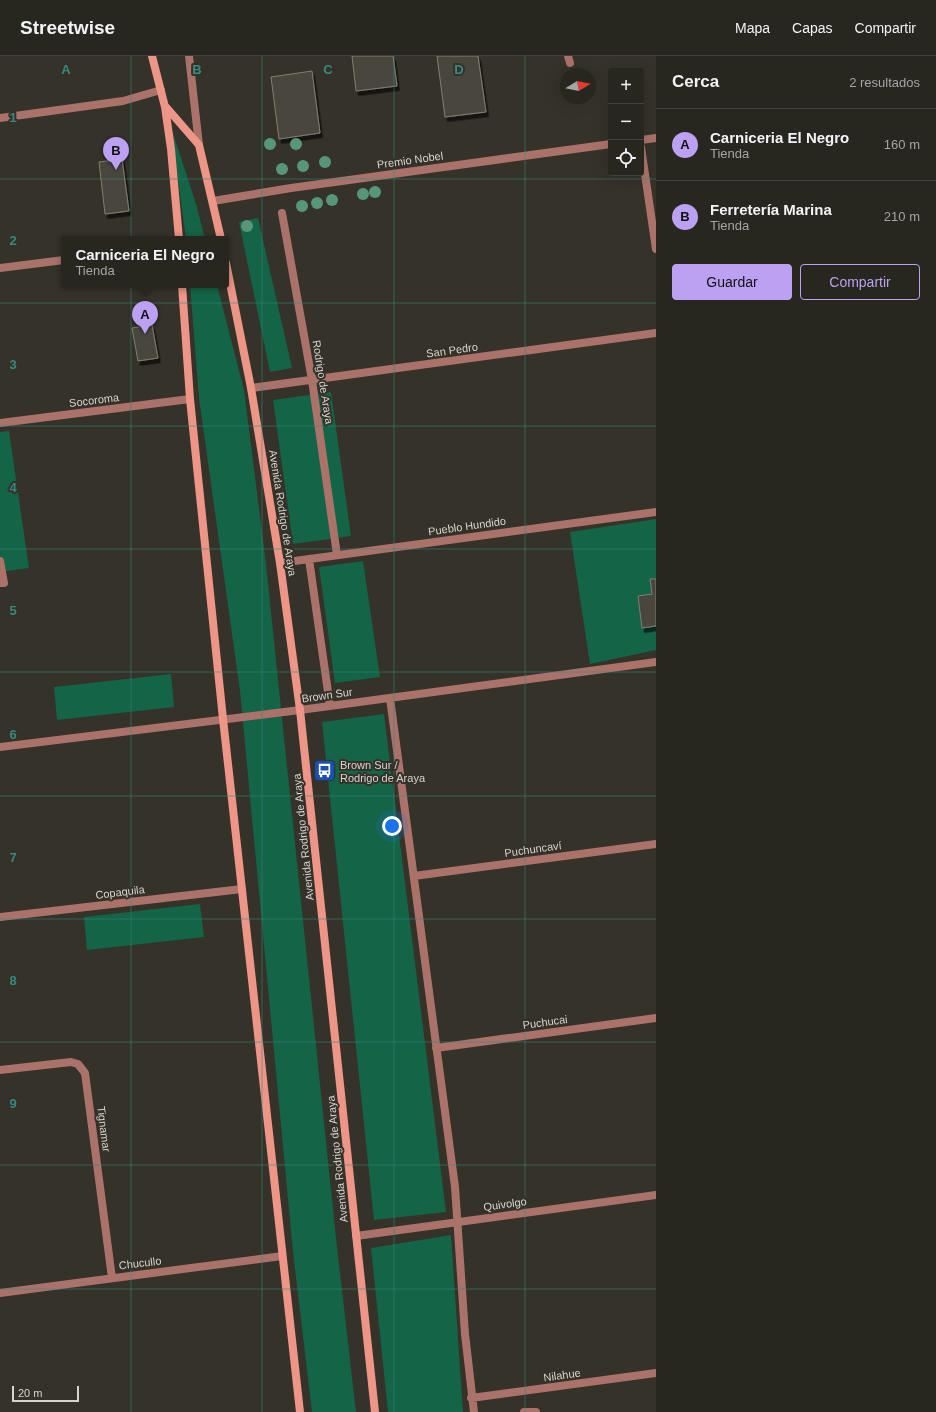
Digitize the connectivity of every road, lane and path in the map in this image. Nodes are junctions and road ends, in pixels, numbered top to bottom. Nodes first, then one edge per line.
1 (152, 56) edge
2 (189, 56) edge
3 (161, 90) junction
4 (165, 107) junction
5 (0, 118) edge
6 (656, 138) edge
7 (644, 140) edge
8 (608, 144) edge
9 (199, 145) junction
10 (644, 167) edge
11 (213, 201) junction
12 (282, 213) dead end
13 (179, 236) edge
14 (220, 236) edge
15 (656, 249) edge
16 (61, 260) edge
17 (0, 268) edge
18 (229, 278) edge
19 (182, 288) edge
20 (656, 333) edge
21 (312, 380) junction
22 (251, 388) junction
23 (190, 399) junction
24 (0, 423) edge
25 (656, 512) edge
26 (336, 555) junction
27 (309, 559) junction
28 (0, 561) edge
29 (280, 562) junction
30 (2, 583) edge
31 (656, 662) edge
32 (390, 698) junction
33 (330, 706) junction
34 (300, 710) junction
35 (223, 719) junction
36 (0, 747) edge
37 (656, 844) edge
38 (414, 876) junction
39 (242, 889) junction
40 (0, 918) edge
41 (656, 1018) edge
42 (436, 1048) junction
43 (0, 1070) edge
44 (656, 1195) edge
45 (458, 1222) junction
46 (356, 1236) junction
47 (282, 1256) junction
48 (112, 1278) junction
49 (0, 1293) edge
50 (656, 1373) edge
51 (471, 1398) junction
52 (300, 1412) edge
53 (375, 1412) edge
54 (474, 1412) edge
55 (524, 1412) edge
56 (536, 1412) edge

1 - 3 main road
2 - 9 street
3 - 4 main road
3 - 5 street
4 - 9 main road
4 - 13 main road
6 - 7 street
8 - 11 street, Premio Nobel
9 - 11 main road
10 - 15 street
11 - 14 main road
12 - 21 street, Rodrigo de Araya
16 - 17 street
18 - 22 main road, Avenida Rodrigo de Araya
19 - 23 main road
20 - 21 street, San Pedro
21 - 22 street, San Pedro
21 - 26 street, Rodrigo de Araya
22 - 29 main road, Avenida Rodrigo de Araya
23 - 24 street, Socoroma
23 - 35 main road
25 - 26 street, Pueblo Hundido
26 - 27 street, Pueblo Hundido
27 - 29 street, Pueblo Hundido
27 - 33 street
28 - 30 street
29 - 34 main road, Avenida Rodrigo de Araya
31 - 32 street, Brown Sur
32 - 33 street, Brown Sur
32 - 38 street
33 - 34 street, Brown Sur
34 - 35 street, Brown Sur
34 - 46 main road, Avenida Rodrigo de Araya
35 - 36 street, Brown Sur
35 - 39 main road
37 - 38 street, Puchuncaví
38 - 42 street
39 - 40 street, Copaquila
39 - 47 main road
41 - 42 street, Puchucai
42 - 45 street
43 - 48 street, Tignamar
44 - 45 street, Quivolgo
45 - 46 street, Quivolgo
45 - 51 street
46 - 53 main road, Avenida Rodrigo de Araya
47 - 48 street, Chucullo
47 - 52 main road
48 - 49 street, Chucullo
50 - 51 street, Nilahue
51 - 54 street
55 - 56 street

